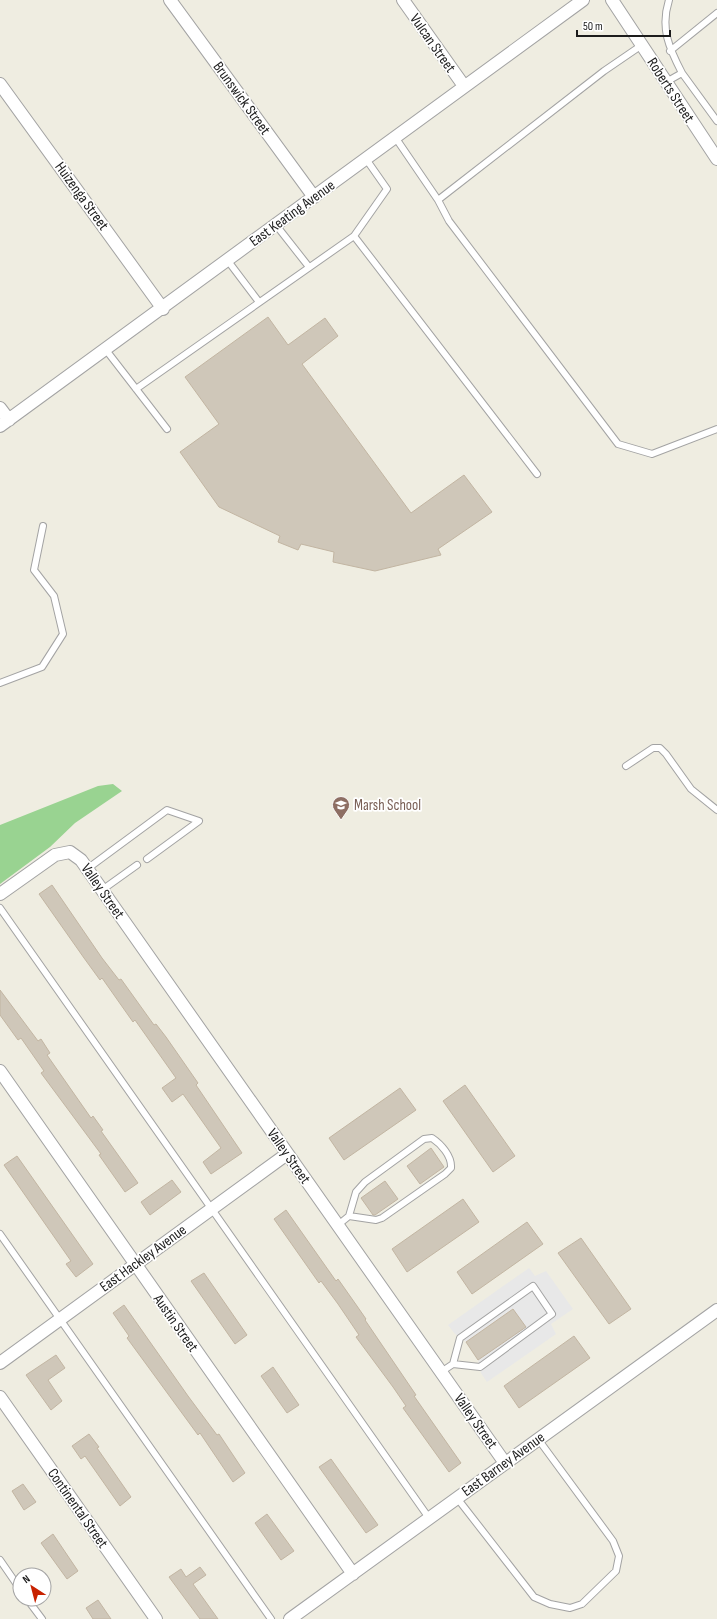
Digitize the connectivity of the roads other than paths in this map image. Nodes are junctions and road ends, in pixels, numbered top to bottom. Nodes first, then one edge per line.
1 (170, 0) edge
2 (403, 0) edge
3 (583, 0) edge
4 (612, 0) edge
5 (669, 0) edge
6 (717, 13) edge
7 (642, 45) junction
8 (670, 50) junction
9 (682, 73) junction
10 (666, 82) junction
11 (0, 84) edge
12 (464, 86) junction
13 (717, 121) edge
14 (395, 137) junction
15 (366, 159) junction
16 (717, 159) edge
17 (314, 197) junction
18 (438, 200) junction
19 (276, 225) junction
20 (354, 236) junction
21 (228, 261) junction
22 (309, 267) junction
23 (259, 302) junction
24 (163, 308) junction
25 (106, 350) junction
26 (136, 389) junction
27 (0, 408) edge
28 (4, 423) edge
29 (167, 429) dead end
30 (717, 429) edge
31 (536, 474) dead end
32 (43, 526) dead end
33 (0, 683) edge
34 (626, 766) dead end
35 (717, 810) edge
36 (147, 859) dead end
37 (137, 865) dead end
38 (87, 869) junction
39 (102, 890) junction
40 (0, 894) edge
41 (0, 908) edge
42 (0, 1071) edge
43 (287, 1154) junction
44 (212, 1209) junction
45 (349, 1216) junction
46 (338, 1225) junction
47 (0, 1234) edge
48 (135, 1264) junction
49 (717, 1310) edge
50 (60, 1320) junction
51 (0, 1363) edge
52 (453, 1364) junction
53 (441, 1372) junction
54 (0, 1397) edge
55 (538, 1439) junction
56 (505, 1463) junction
57 (457, 1498) junction
58 (429, 1518) junction
59 (0, 1560) edge
60 (353, 1574) junction
61 (12, 1577) edge
62 (33, 1607) edge
63 (42, 1619) edge
64 (156, 1619) edge
65 (271, 1619) edge
66 (290, 1619) edge

1 - 17 street, Brunswick Street
2 - 12 street, Vulcan Street
3 - 12 street, East Keating Avenue
4 - 7 street, Roberts Street
5 - 8 lane
6 - 8 lane
7 - 10 street, Roberts Street
7 - 18 lane
8 - 9 lane
9 - 10 lane
9 - 13 lane
10 - 16 street, Roberts Street
11 - 24 street, Huizenga Street
12 - 14 street, East Keating Avenue
14 - 15 street, East Keating Avenue
14 - 18 lane
15 - 17 street, East Keating Avenue
15 - 20 lane
17 - 19 street, East Keating Avenue
18 - 30 lane
19 - 21 street, East Keating Avenue
19 - 22 lane
20 - 22 lane
20 - 31 lane
21 - 23 lane
21 - 24 street, East Keating Avenue
22 - 23 lane
23 - 26 lane
24 - 25 street, East Keating Avenue
25 - 26 lane
25 - 28 street, East Keating Avenue
26 - 29 lane
27 - 28 street
32 - 33 lane
34 - 35 lane
36 - 38 lane
37 - 39 lane
38 - 39 street, Valley Street
38 - 40 street, Valley Street
39 - 43 street, Valley Street
41 - 44 lane
42 - 48 street, Austin Street
43 - 44 street, East Hackley Avenue
43 - 46 street, Valley Street
44 - 48 street, East Hackley Avenue
44 - 58 lane
45 - 45 lane
45 - 46 lane
46 - 53 street, Valley Street
47 - 50 lane
48 - 50 street, East Hackley Avenue
48 - 60 street, Austin Street
49 - 55 street, East Barney Avenue
50 - 51 street, East Hackley Avenue
50 - 65 lane
52 - 52 lane
52 - 53 lane
53 - 56 street, Valley Street
54 - 64 street, Continental Street
55 - 56 street, East Barney Avenue
55 - 57 lane
56 - 57 street, East Barney Avenue
57 - 58 street, East Barney Avenue
58 - 60 street, East Barney Avenue
59 - 61 lane
60 - 66 street, East Barney Avenue
62 - 63 lane

